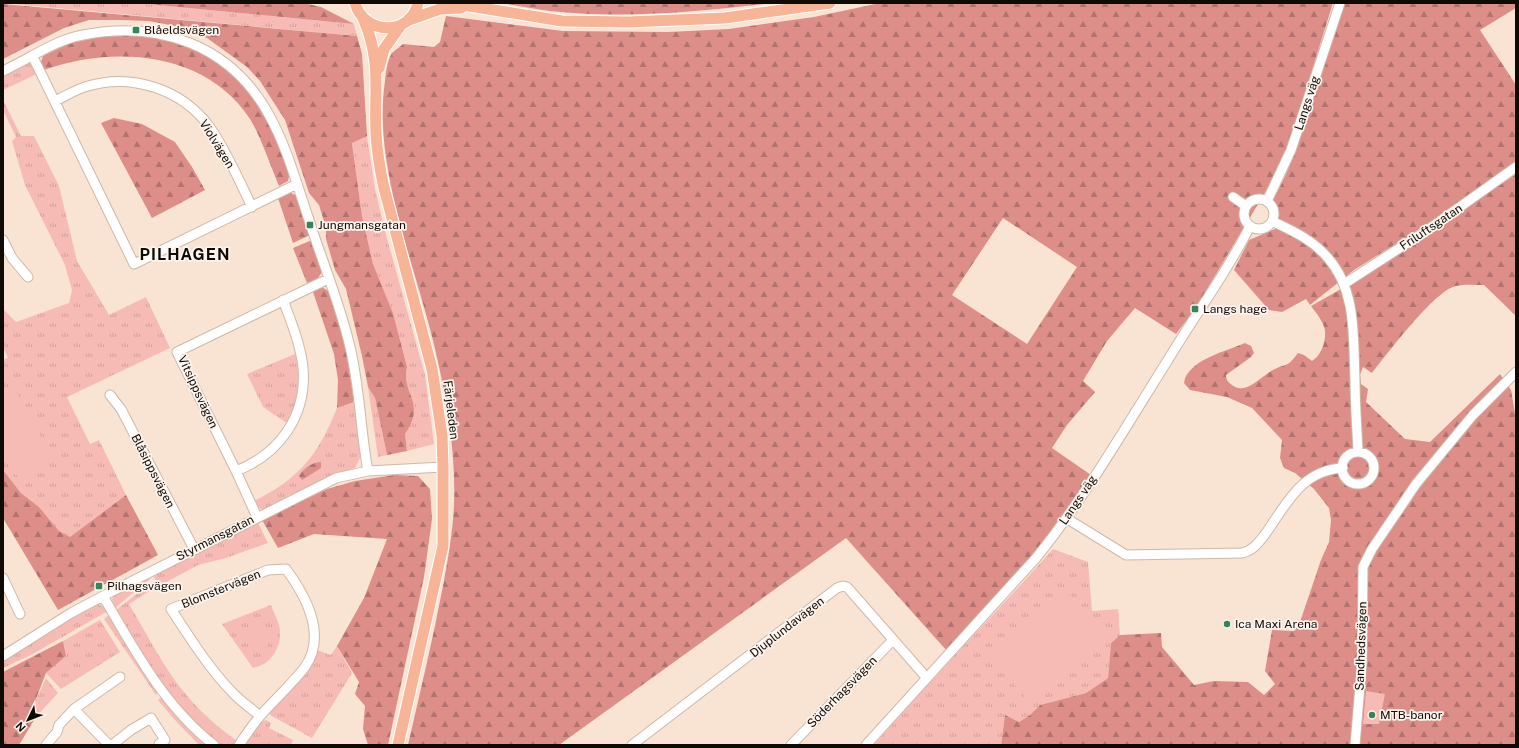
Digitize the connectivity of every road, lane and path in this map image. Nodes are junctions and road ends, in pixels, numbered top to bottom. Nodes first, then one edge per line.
1 (348, 3) edge
2 (418, 3) edge
3 (451, 3) edge
4 (830, 3) edge
5 (1340, 3) edge
6 (476, 8) junction
7 (359, 11) edge
8 (405, 22) junction
9 (33, 57) junction
10 (3, 71) edge
11 (376, 80) junction
12 (55, 101) junction
13 (1516, 167) edge
14 (297, 184) junction
15 (1233, 197) dead end
16 (1267, 201) junction
17 (1246, 206) junction
18 (252, 207) junction
19 (1272, 221) junction
20 (1250, 226) junction
21 (3, 240) edge
22 (28, 277) dead end
23 (328, 279) junction
24 (1344, 284) junction
25 (283, 300) junction
26 (1516, 372) edge
27 (110, 395) dead end
28 (1358, 452) junction
29 (443, 467) junction
30 (1343, 468) junction
31 (236, 471) junction
32 (368, 471) junction
33 (257, 517) junction
34 (1066, 518) junction
35 (194, 549) junction
36 (3, 578) edge
37 (103, 596) junction
38 (20, 614) dead end
39 (893, 640) junction
40 (3, 656) edge
41 (120, 677) dead end
42 (926, 677) junction
43 (74, 708) junction
44 (260, 716) junction
45 (46, 745) edge
46 (110, 745) edge
47 (159, 745) edge
48 (214, 745) edge
49 (239, 745) edge
50 (398, 745) edge
51 (632, 745) edge
52 (791, 745) edge
53 (866, 745) edge
54 (1355, 745) edge

1 - 7 main road
2 - 8 main road, Färjeleden
3 - 6 main road
4 - 6 main road
5 - 16 street, Langs väg
6 - 8 main road
7 - 8 main road
7 - 11 main road, Färjeleden
8 - 11 main road, Färjeleden
9 - 10 street
9 - 12 street
9 - 14 street
11 - 29 main road, Färjeleden
12 - 18 street, Violvägen
12 - 18 street
13 - 24 street, Friluftsgatan
14 - 18 street
14 - 23 street
15 - 17 street
16 - 17 street
16 - 19 street
17 - 20 street
19 - 20 street
19 - 24 street
20 - 34 street, Langs väg
21 - 22 street
23 - 25 street, Vitsippsvägen
23 - 32 street
24 - 28 street
25 - 31 street
25 - 31 street, Vitsippsvägen
26 - 54 street, Sandhedsvägen
27 - 35 street, Blåsippsvägen
28 - 30 street
28 - 30 street
29 - 32 street, Styrmansgatan
29 - 50 main road, Färjeleden
30 - 34 street
31 - 33 street, Vitsippsvägen
32 - 33 street, Styrmansgatan
33 - 35 street, Styrmansgatan
34 - 42 street, Langs väg
35 - 37 street, Styrmansgatan
36 - 38 street
37 - 40 street, Styrmansgatan
37 - 48 street
39 - 42 street, Djuplundavägen
39 - 51 street, Djuplundavägen
39 - 52 street, Söderhagsvägen
41 - 43 street
42 - 53 street, Langs väg
43 - 45 street
43 - 46 street
44 - 44 street, Blomstervägen
44 - 49 street, Blomstervägen
46 - 47 street

